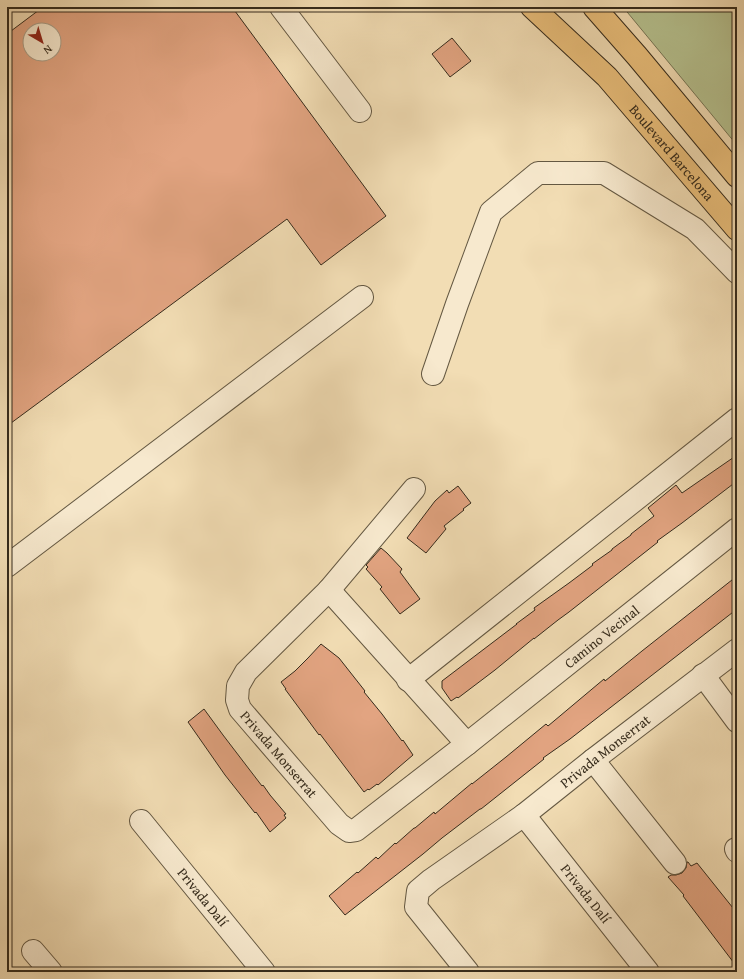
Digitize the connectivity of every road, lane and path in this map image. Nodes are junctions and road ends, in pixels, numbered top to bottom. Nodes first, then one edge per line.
1 (281, 7) edge
2 (532, 7) edge
3 (594, 7) edge
4 (360, 112) dead end
5 (737, 176) edge
6 (737, 229) edge
7 (737, 272) edge
8 (362, 297) dead end
9 (433, 374) dead end
10 (737, 419) edge
11 (414, 490) dead end
12 (737, 529) edge
13 (7, 566) edge
14 (329, 590) junction
15 (737, 650) edge
16 (703, 675) junction
17 (408, 680) junction
18 (737, 721) edge
19 (467, 744) junction
20 (593, 760) junction
21 (524, 815) junction
22 (141, 822) dead end
23 (675, 863) dead end
24 (34, 951) dead end
25 (52, 972) edge
26 (264, 972) edge
27 (468, 972) edge
28 (648, 972) edge

1 - 4 street
2 - 6 main road, Boulevard Barcelona
3 - 5 main road
7 - 9 street
8 - 13 street
10 - 17 street
11 - 14 street, Privada Monserrat
12 - 19 street, Camino Vecinal
14 - 17 street
14 - 19 street, Privada Monserrat
15 - 16 street, Privada Monserrat
16 - 18 street
16 - 20 street, Privada Monserrat
17 - 19 street
20 - 21 street, Privada Monserrat
20 - 23 street
21 - 27 street, Privada Monserrat
21 - 28 street, Privada Dalí
22 - 26 street, Privada Dalí
24 - 25 street

